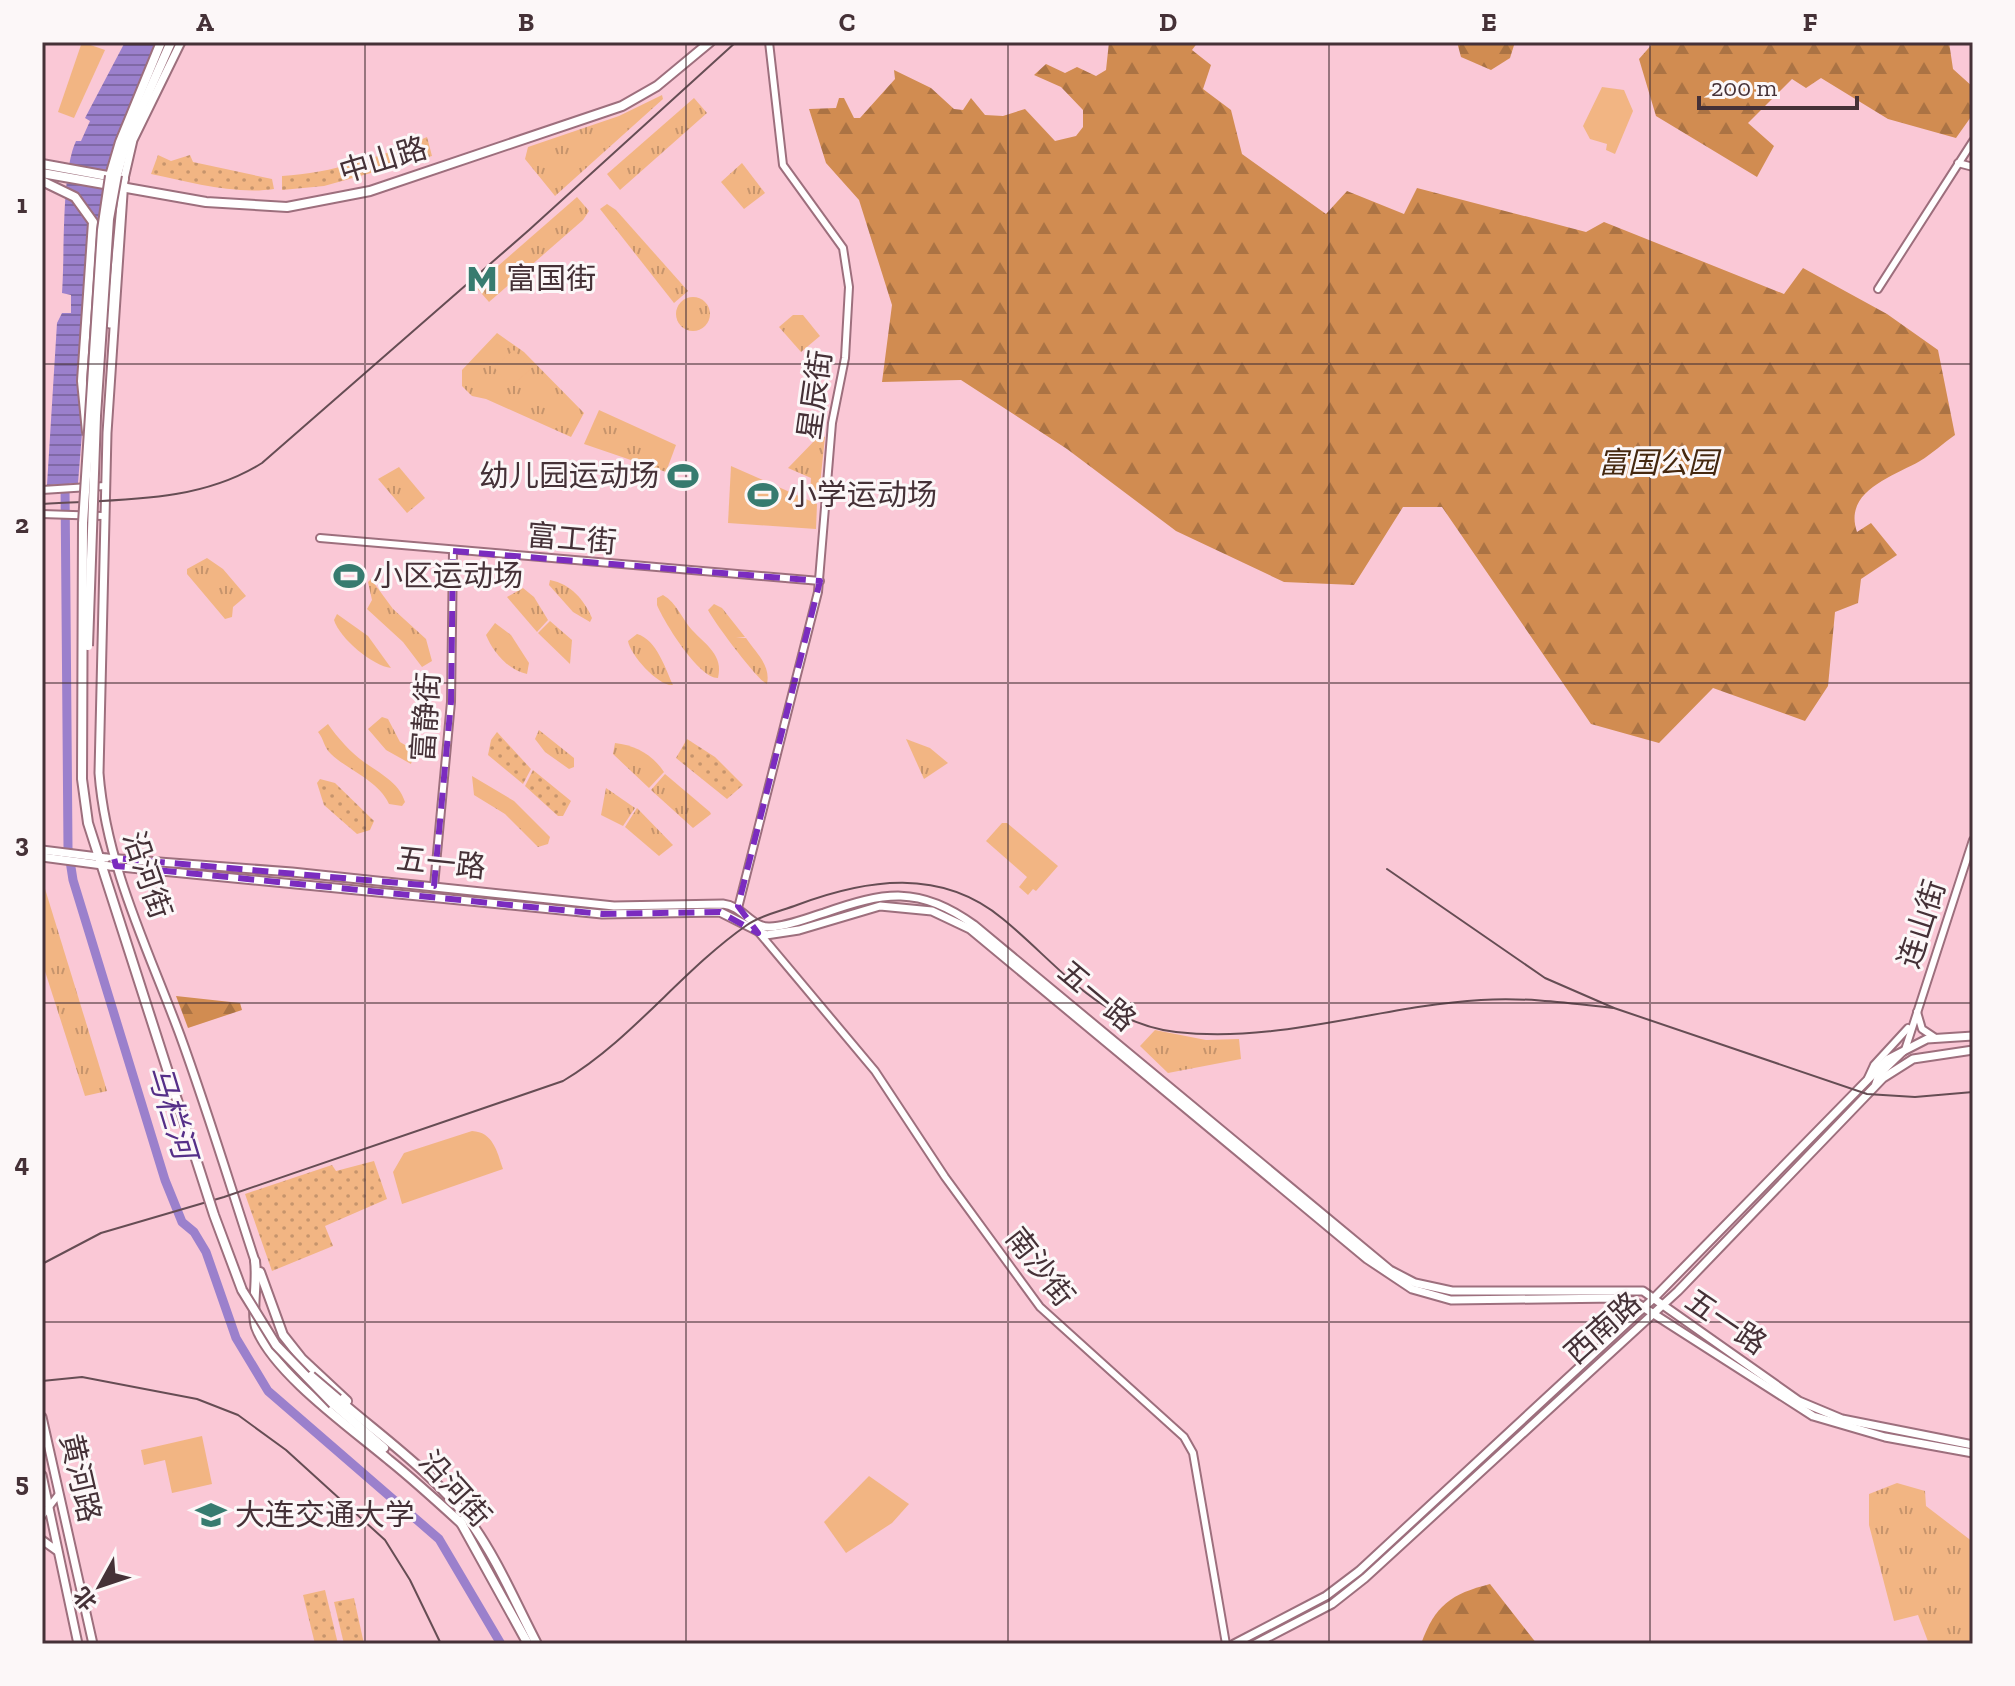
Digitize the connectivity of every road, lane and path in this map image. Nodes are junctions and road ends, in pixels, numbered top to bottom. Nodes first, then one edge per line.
1 (161, 42) edge
2 (176, 42) edge
3 (710, 42) edge
4 (768, 44) edge
5 (1973, 141) edge
6 (1958, 163) junction
7 (42, 164) edge
8 (1973, 167) edge
9 (61, 172) junction
10 (42, 173) edge
11 (42, 181) edge
12 (124, 184) junction
13 (1878, 289) dead end
14 (88, 435) junction
15 (105, 486) junction
16 (42, 490) edge
17 (42, 514) edge
18 (103, 516) junction
19 (320, 538) dead end
20 (453, 551) junction
21 (820, 581) junction
22 (1973, 840) edge
23 (42, 850) edge
24 (42, 857) edge
25 (112, 862) junction
26 (434, 886) junction
27 (738, 908) junction
28 (753, 922) junction
29 (758, 933) junction
30 (1917, 1008) junction
31 (1913, 1022) junction
32 (1973, 1036) edge
33 (1937, 1038) junction
34 (1905, 1048) junction
35 (1973, 1050) edge
36 (1866, 1082) junction
37 (1875, 1085) junction
38 (255, 1261) junction
39 (1653, 1299) junction
40 (257, 1305) junction
41 (1646, 1306) junction
42 (1658, 1309) junction
43 (283, 1335) junction
44 (335, 1402) junction
45 (42, 1417) edge
46 (1973, 1445) edge
47 (1973, 1453) edge
48 (42, 1475) edge
49 (430, 1479) junction
50 (59, 1493) junction
51 (49, 1507) junction
52 (42, 1516) edge
53 (462, 1524) junction
54 (42, 1540) edge
55 (60, 1555) junction
56 (520, 1621) junction
57 (78, 1644) edge
58 (93, 1644) edge
59 (534, 1644) edge
60 (1226, 1644) edge
61 (1234, 1644) edge
62 (1255, 1644) edge

1 - 14 highway, bridge
2 - 12 main road, 沿河街
2 - 44 highway, bridge
3 - 12 highway, 中山路
4 - 21 street, 星辰街
5 - 6 street
6 - 8 street
6 - 13 street
7 - 9 highway, 中山路
9 - 10 highway, 中山路
9 - 12 highway, 中山路
11 - 14 highway, bridge
12 - 15 main road, 沿河街
14 - 44 highway, bridge
15 - 16 street
15 - 18 main road, 沿河街
17 - 18 street
18 - 25 main road, 沿河街
19 - 20 street, 富工街
20 - 21 street, 富工街
20 - 26 street, 富静街
21 - 27 street, 星辰街
22 - 30 street, 连山街
23 - 25 main road, bridge
24 - 25 main road, bridge
25 - 26 main road, 五一路
25 - 29 main road, 五一路
25 - 38 main road, 沿河街
26 - 27 main road, 五一路
27 - 28 main road
28 - 29 street, 南沙街
28 - 39 main road, 五一路
29 - 41 main road, 五一路
29 - 60 street, 南沙街
30 - 31 street, 连山街
30 - 33 street
31 - 34 street, 连山街
31 - 36 street
32 - 33 main road
33 - 34 main road
34 - 36 main road, 西南路
34 - 37 street
35 - 37 main road, 西南路
36 - 39 main road, 西南路
37 - 42 main road, 西南路
38 - 40 highway
38 - 43 highway
39 - 41 main road, 西南路
39 - 42 main road, 五一路
40 - 43 highway
40 - 53 highway
41 - 42 main road, 五一路
41 - 61 main road, 西南路
42 - 46 main road, 五一路
42 - 47 main road, 五一路
42 - 62 main road, 西南路
43 - 49 highway
44 - 49 highway, 沿河街
44 - 53 highway, 沿河街
45 - 50 main road, 黄河路
48 - 51 main road, 黄河路
49 - 56 highway, 沿河街
50 - 51 street
50 - 58 main road, 黄河路
51 - 52 street
51 - 55 main road, 黄河路
53 - 56 highway, 沿河街
54 - 55 main road
55 - 57 main road, 黄河路
56 - 59 highway

